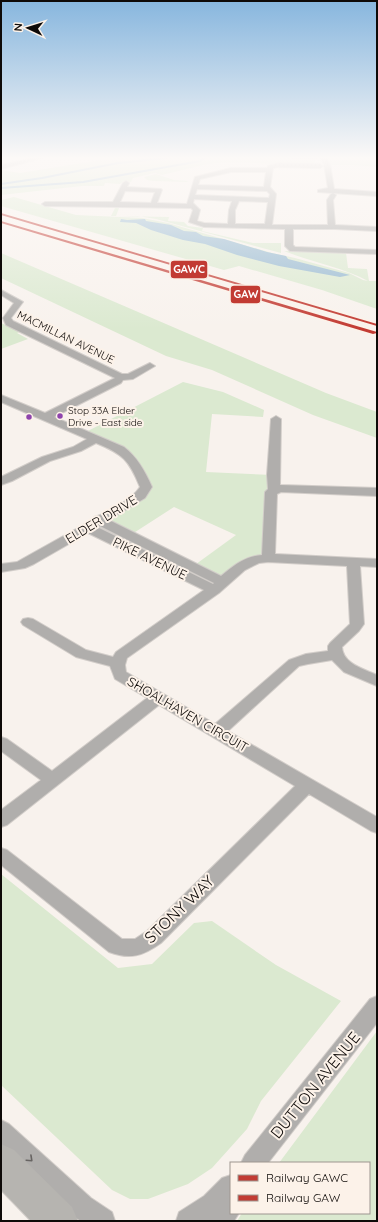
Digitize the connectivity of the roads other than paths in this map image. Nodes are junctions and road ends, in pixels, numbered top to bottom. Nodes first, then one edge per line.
1 (195, 215) edge
2 (233, 215) edge
3 (270, 215) edge
4 (330, 215) edge
5 (231, 226) junction
6 (333, 226) junction
7 (268, 227) junction
8 (289, 228) junction
9 (377, 230) edge
10 (377, 252) edge
11 (1, 292) edge
12 (4, 320) edge
13 (150, 366) dead end
14 (120, 377) junction
15 (1, 398) edge
16 (45, 417) junction
17 (276, 420) dead end
18 (97, 438) junction
19 (1, 481) edge
20 (274, 490) junction
21 (377, 492) edge
22 (98, 520) junction
23 (86, 527) junction
24 (268, 558) junction
25 (353, 562) junction
26 (377, 563) edge
27 (1, 568) edge
28 (218, 586) junction
29 (28, 622) dead end
30 (336, 655) junction
31 (117, 663) junction
32 (377, 681) edge
33 (159, 697) junction
34 (217, 731) junction
35 (1, 743) edge
36 (54, 780) junction
37 (307, 785) junction
38 (1, 820) edge
39 (377, 826) edge
40 (1, 855) edge
41 (377, 1006) edge
42 (1, 1132) edge
43 (253, 1162) edge
44 (1, 1163) edge
45 (230, 1188) edge
46 (230, 1205) edge
47 (58, 1221) edge
48 (103, 1221) edge
49 (188, 1221) edge
50 (220, 1221) edge

1 - 5 street
2 - 5 street
3 - 7 street
4 - 6 street
5 - 7 street
6 - 8 street
6 - 9 street
7 - 8 street
8 - 10 street
11 - 12 street, MACMILLAN AVENUE
12 - 14 street, MACMILLAN AVENUE
13 - 14 street
14 - 16 street, MACMILLAN AVENUE
15 - 16 street, ELDER DRIVE
16 - 18 street, ELDER DRIVE
17 - 20 street
18 - 19 street
18 - 22 street, ELDER DRIVE
20 - 21 street
20 - 24 street
22 - 23 street, ELDER DRIVE
22 - 28 street, PIKE AVENUE
23 - 27 street, ELDER DRIVE
23 - 28 street, PIKE AVENUE
24 - 25 street, SHOALHAVEN CIRCUIT
24 - 28 street, SHOALHAVEN CIRCUIT
25 - 26 street, SHOALHAVEN CIRCUIT
25 - 30 street
28 - 31 street, SHOALHAVEN CIRCUIT
29 - 31 street
30 - 32 street
30 - 34 street
31 - 33 street, SHOALHAVEN CIRCUIT
33 - 34 street, SHOALHAVEN CIRCUIT
33 - 36 street
34 - 37 street, SHOALHAVEN CIRCUIT
35 - 36 street
36 - 38 street
37 - 39 street, SHOALHAVEN CIRCUIT
37 - 40 street, STONY WAY
41 - 43 street, DUTTON AVENUE
42 -> 48 street
44 - 47 highway
45 - 49 street
46 - 50 street

